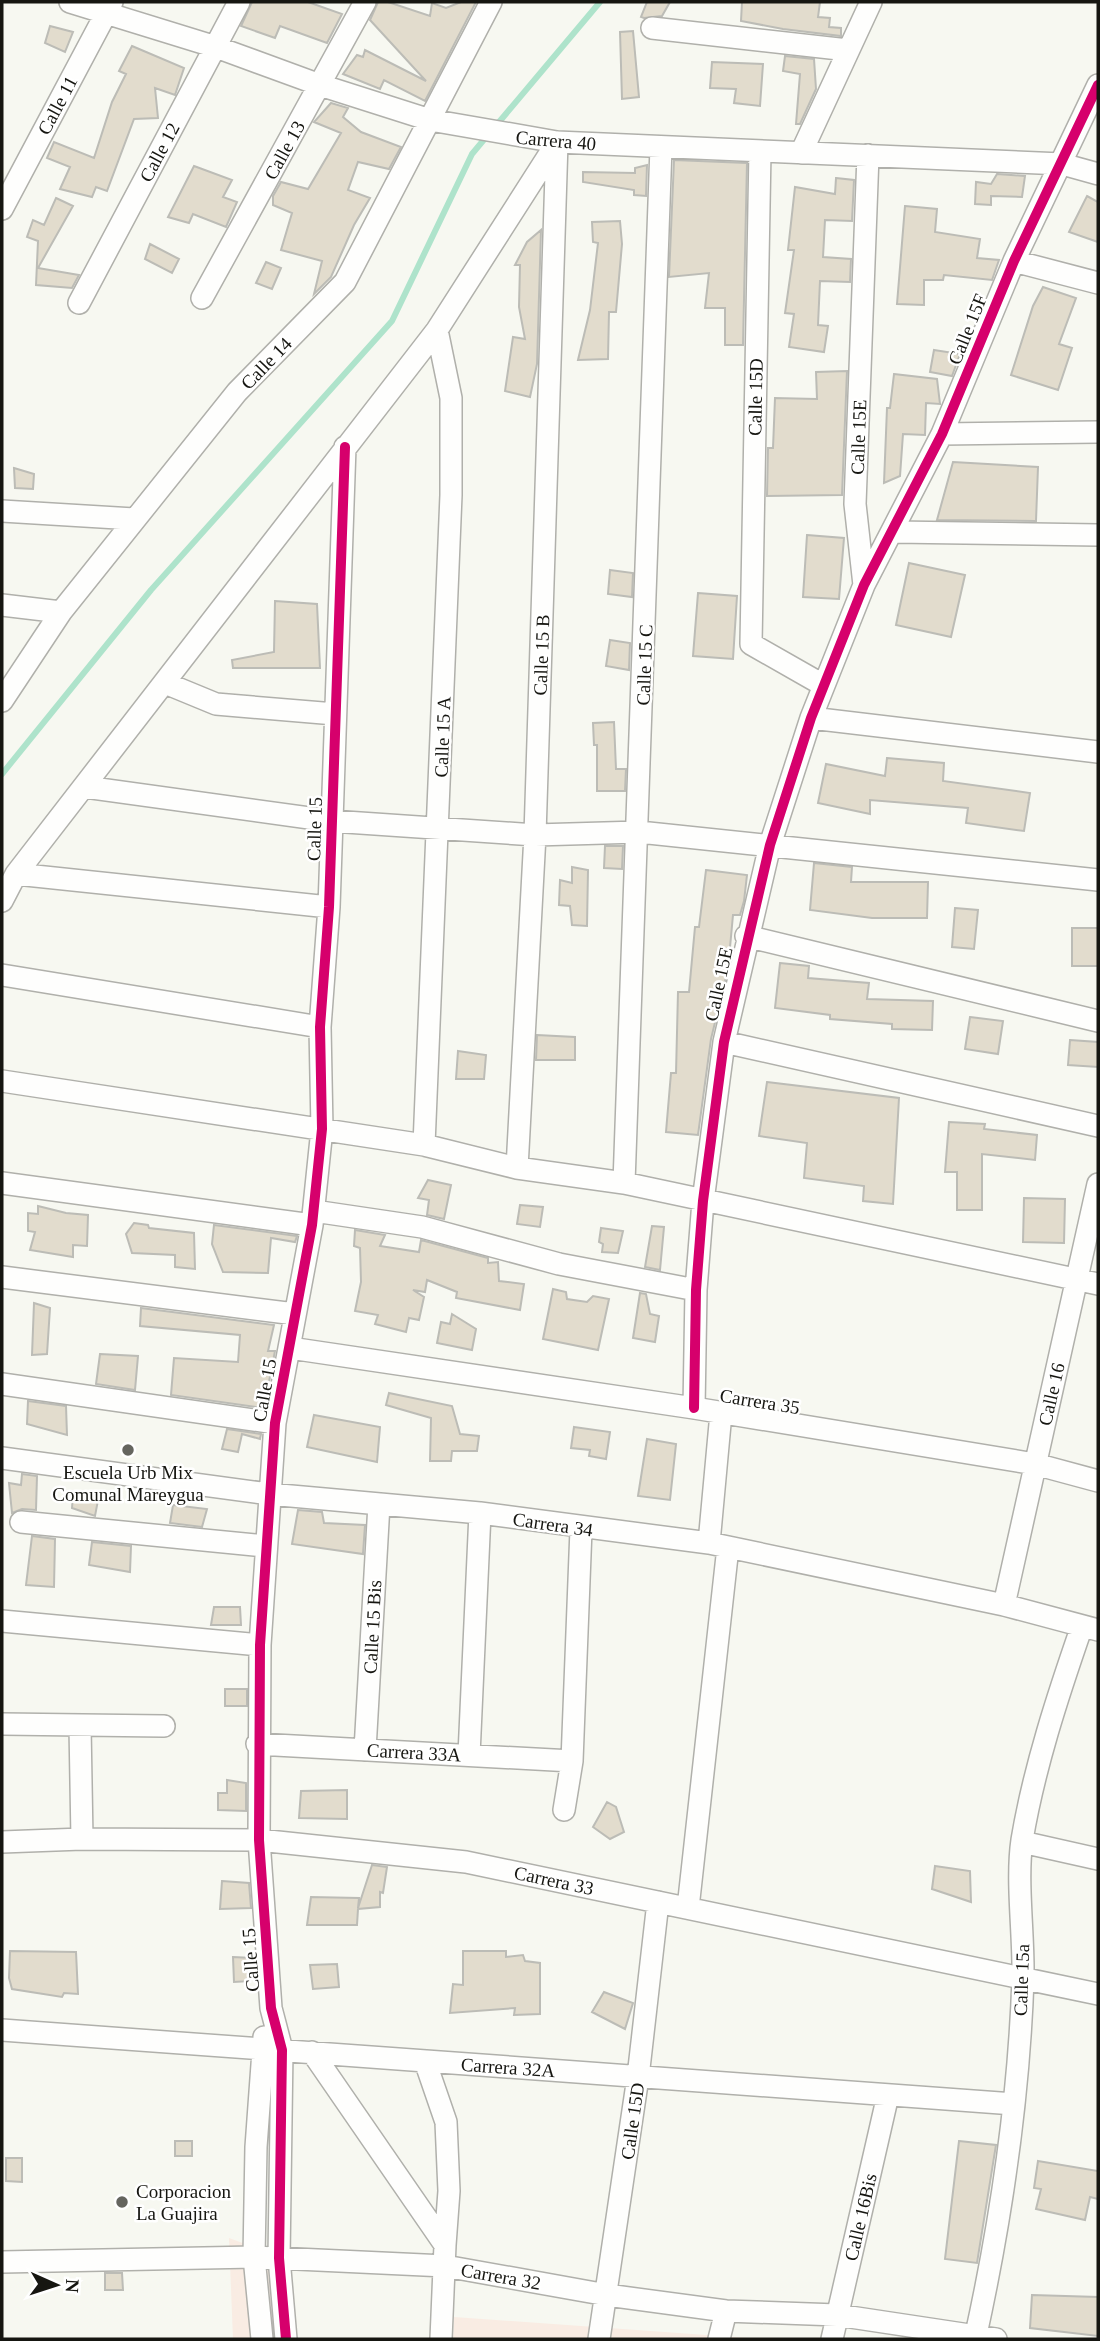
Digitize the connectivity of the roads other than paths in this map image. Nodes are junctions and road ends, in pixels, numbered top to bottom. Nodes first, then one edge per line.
1 (70, 2) edge
2 (239, 2) edge
3 (365, 2) edge
4 (491, 2) edge
5 (871, 2) edge
6 (109, 8) edge
7 (652, 28) dead end
8 (216, 47) junction
9 (848, 50) junction
10 (320, 85) junction
11 (1098, 85) edge
12 (440, 122) junction
13 (557, 142) junction
14 (662, 147) junction
15 (760, 151) junction
16 (801, 153) junction
17 (868, 155) junction
18 (1062, 164) junction
19 (1098, 174) edge
20 (2, 209) edge
21 (1014, 261) junction
22 (1098, 283) edge
23 (202, 298) dead end
24 (79, 303) dead end
25 (437, 330) junction
26 (1098, 432) edge
27 (943, 434) junction
28 (345, 447) junction
29 (2, 511) edge
30 (134, 519) junction
31 (894, 532) junction
32 (1098, 535) edge
33 (864, 585) junction
34 (2, 605) edge
35 (61, 612) junction
36 (165, 683) junction
37 (823, 685) junction
38 (2, 701) edge
39 (335, 714) junction
40 (811, 718) junction
41 (1098, 752) edge
42 (85, 787) junction
43 (331, 821) junction
44 (439, 829) junction
45 (639, 832) junction
46 (535, 835) junction
47 (770, 845) junction
48 (16, 874) junction
49 (1098, 880) edge
50 (2, 901) edge
51 (330, 907) junction
52 (746, 936) junction
53 (2, 975) edge
54 (1098, 1021) edge
55 (320, 1027) junction
56 (724, 1042) junction
57 (2, 1081) edge
58 (1098, 1126) edge
59 (322, 1129) junction
60 (424, 1145) junction
61 (517, 1168) junction
62 (2, 1183) edge
63 (624, 1183) junction
64 (1098, 1184) edge
65 (702, 1201) junction
66 (313, 1218) junction
67 (2, 1277) edge
68 (1076, 1282) junction
69 (1098, 1284) edge
70 (696, 1290) junction
71 (295, 1314) junction
72 (289, 1348) junction
73 (2, 1384) edge
74 (694, 1408) junction
75 (721, 1413) junction
76 (275, 1423) junction
77 (2, 1458) edge
78 (1035, 1464) junction
79 (1098, 1480) edge
80 (270, 1494) junction
81 (379, 1504) junction
82 (480, 1513) junction
83 (21, 1522) dead end
84 (581, 1528) junction
85 (718, 1545) junction
86 (265, 1546) junction
87 (1004, 1605) junction
88 (2, 1621) edge
89 (1090, 1628) edge
90 (260, 1645) junction
91 (2, 1724) edge
92 (80, 1726) junction
93 (164, 1726) dead end
94 (257, 1744) junction
95 (365, 1750) junction
96 (469, 1755) junction
97 (572, 1761) junction
98 (564, 1810) dead end
99 (82, 1839) junction
100 (259, 1840) junction
101 (2, 1842) edge
102 (1022, 1842) junction
103 (1098, 1859) edge
104 (658, 1902) junction
105 (688, 1908) junction
106 (1023, 1978) junction
107 (1098, 1994) edge
108 (2, 2030) edge
109 (271, 2049) junction
110 (312, 2052) junction
111 (425, 2061) junction
112 (638, 2077) junction
113 (888, 2095) junction
114 (1014, 2104) junction
115 (445, 2255) junction
116 (254, 2257) junction
117 (279, 2258) junction
118 (2, 2262) edge
119 (607, 2295) junction
120 (726, 2311) junction
121 (837, 2315) junction
122 (982, 2338) edge
123 (262, 2339) edge
124 (286, 2339) edge
125 (441, 2339) edge
126 (599, 2339) edge
127 (719, 2339) edge
128 (832, 2339) edge

1 - 6 street, Carrera 40
2 - 8 street, Calle 12
3 - 10 street, Calle 13
4 - 12 street, Calle 14
5 - 9 street
6 - 8 street, Carrera 40
6 - 20 street, Calle 11
7 - 9 street
8 - 10 street, Carrera 40
8 - 24 street, Calle 12
9 - 16 street
10 - 12 street, Carrera 40
10 - 23 street, Calle 13
11 - 18 street, Calle 15F
12 - 13 street, Carrera 40
12 - 30 street, Calle 14
13 - 14 street, Carrera 40
13 - 25 street
13 - 46 street, Calle 15 B
14 - 15 street, Carrera 40
14 - 45 street, Calle 15 C
15 - 16 street, Carrera 40
15 - 37 street, Calle 15D
16 - 17 street, Carrera 40
17 - 18 street, Carrera 40
17 - 33 street, Calle 15E
18 - 19 street, Carrera 40
18 - 21 street, Calle 15F
21 - 22 street
21 - 27 street, Calle 15F
25 - 28 street
25 - 44 street, Calle 15 A
26 - 27 street
27 - 31 street, Calle 15F
28 - 36 street
28 - 39 street, Calle 15
29 - 30 street
30 - 35 street, Calle 14
31 - 32 street
31 - 33 street, Calle 15F
33 - 37 street, Calle 15E
34 - 35 street
35 - 38 street, Calle 14
36 - 39 street
36 - 42 street
37 - 40 street, Calle 15E
39 - 43 street, Calle 15
40 - 41 street
40 - 47 street, Calle 15E
42 - 43 street
42 - 48 street
43 - 44 street
43 - 51 street, Calle 15
44 - 46 street
44 - 60 street, Calle 15 A
45 - 46 street
45 - 47 street
45 - 63 street, Calle 15 C
46 - 61 street, Calle 15 B
47 - 49 street
47 - 52 street, Calle 15E
48 - 50 street
48 - 51 street
51 - 55 street, Calle 15
52 - 54 street
52 - 56 street, Calle 15E
53 - 55 street
55 - 59 street, Calle 15
56 - 58 street
56 - 65 street, Calle 15E
57 - 59 street
59 - 60 street
59 - 66 street, Calle 15
60 - 61 street
61 - 63 street
62 - 66 street
63 - 65 street
64 - 68 street, Calle 16
65 - 68 street
65 - 70 street, Calle 15E
66 - 70 street
66 - 71 street, Calle 15
67 - 71 street
68 - 69 street
68 - 78 street, Calle 16
70 - 74 street, Calle 15E
71 - 72 street, Calle 15
72 - 74 street, Carrera 35
72 - 76 street, Calle 15
73 - 76 street
74 - 75 street, Carrera 35
75 - 78 street, Carrera 35
75 - 85 street
76 - 80 street, Calle 15
77 - 80 street, Carrera 34
78 - 79 street, Carrera 35
78 - 87 street, Calle 16
80 - 81 street, Carrera 34
80 - 86 street, Calle 15
81 - 82 street, Carrera 34
81 - 95 street, Calle 15 Bis
82 - 84 street, Carrera 34
82 - 96 street
83 - 86 street
84 - 85 street, Carrera 34
84 - 97 street
85 - 87 street, Carrera 34
85 - 105 street
86 - 90 street, Calle 15
87 - 89 street, Carrera 34
88 - 90 street
89 - 102 street, Calle 15a
90 - 94 street, Calle 15
91 - 92 street
92 - 93 street
92 - 99 street
94 - 95 street, Carrera 33A
94 - 100 street, Calle 15
95 - 96 street, Carrera 33A
96 - 97 street, Carrera 33A
97 - 98 street
99 - 100 street, Carrera 33
99 - 101 street, Carrera 33
100 - 104 street, Carrera 33
100 - 109 street, Calle 15
102 - 103 street
102 - 106 street, Calle 15a
104 - 105 street, Carrera 33
104 - 112 street, Calle 15D
105 - 106 street, Carrera 33
106 - 107 street, Carrera 33
106 - 114 street, Calle 15a
108 - 109 street, Carrera 32A
109 - 110 street, Carrera 32A
109 - 116 street, Calle 15
109 - 117 street, Calle 15
110 - 111 street, Carrera 32A
110 - 115 street
111 - 112 street, Carrera 32A
111 - 115 street
112 - 113 street, Carrera 32A
112 - 119 street, Calle 15D
113 - 114 street, Carrera 32A
113 - 121 street, Calle 16Bis
114 - 122 street, Calle 15a
115 - 117 street, Carrera 32
115 - 119 street, Carrera 32
115 - 125 street
116 - 117 street, Carrera 32
116 - 118 street, Carrera 32
116 - 123 street, Calle 15
117 - 124 street, Calle 15
119 - 120 street, Carrera 32
119 - 126 street, Calle 15D
120 - 121 street, Carrera 32
120 - 127 street
121 - 122 street, Carrera 32
121 - 128 street, Calle 16Bis

